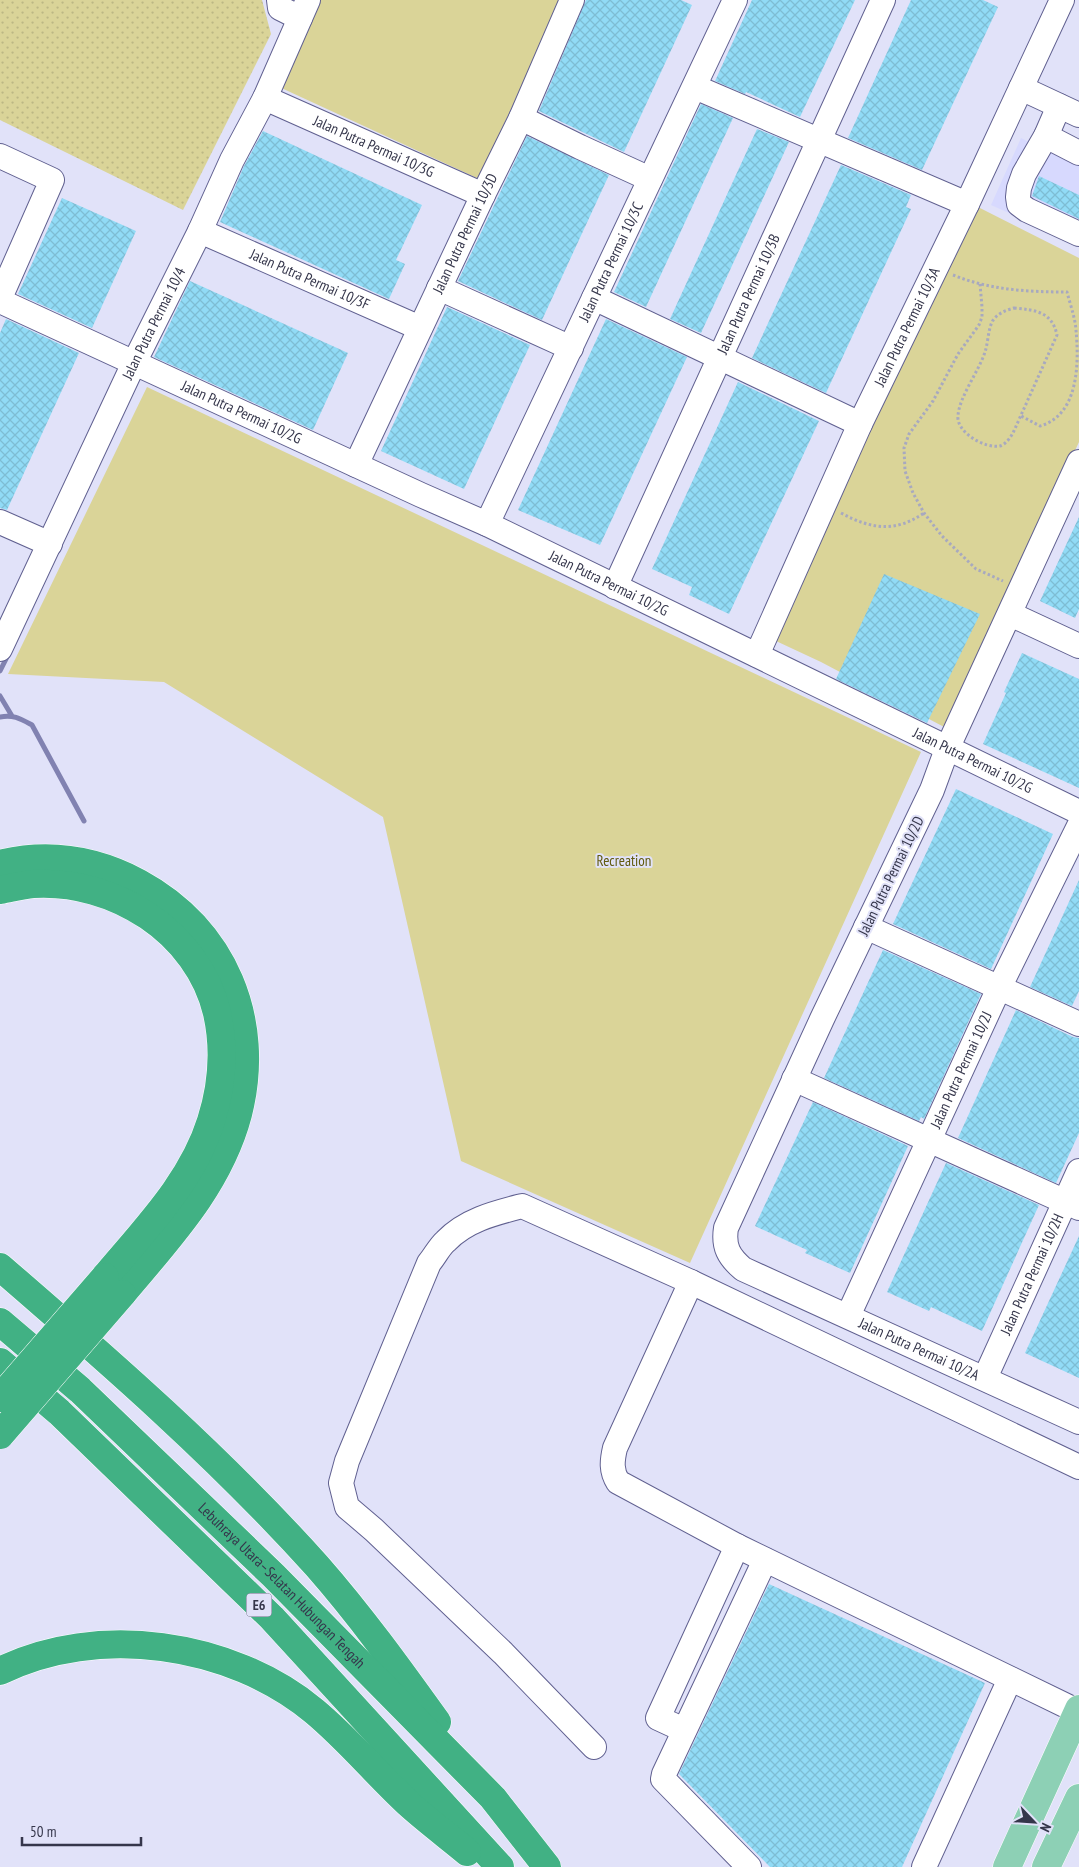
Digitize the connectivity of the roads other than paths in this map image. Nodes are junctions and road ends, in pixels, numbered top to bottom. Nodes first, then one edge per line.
1 (279, 0) edge
2 (572, 0) edge
3 (735, 0) edge
4 (883, 0) edge
5 (1062, 0) edge
6 (304, 9) edge
7 (694, 87) junction
8 (1021, 88) junction
9 (265, 98) junction
10 (1069, 110) edge
11 (521, 118) junction
12 (1046, 136) junction
13 (819, 140) junction
14 (1079, 153) edge
15 (0, 156) edge
16 (650, 179) junction
17 (483, 195) junction
18 (967, 204) junction
19 (200, 232) junction
20 (1079, 234) edge
21 (439, 288) junction
22 (594, 298) junction
23 (0, 300) edge
24 (420, 328) junction
25 (571, 348) junction
26 (720, 357) junction
27 (134, 363) junction
28 (860, 424) junction
29 (1079, 462) edge
30 (356, 465) junction
31 (0, 522) edge
32 (487, 524) junction
33 (50, 544) junction
34 (615, 587) junction
35 (1010, 614) junction
36 (1079, 646) edge
37 (0, 648) edge
38 (757, 655) junction
39 (946, 749) junction
40 (1079, 812) edge
41 (1079, 826) edge
42 (0, 864) edge
43 (0, 890) edge
44 (866, 927) junction
45 (999, 988) junction
46 (1079, 1024) edge
47 (794, 1079) junction
48 (930, 1139) junction
49 (1079, 1171) edge
50 (1072, 1205) edge
51 (0, 1267) edge
52 (759, 1276) joint
53 (691, 1282) junction
54 (114, 1285) junction
55 (848, 1316) junction
56 (0, 1322) edge
57 (0, 1362) edge
58 (986, 1378) junction
59 (0, 1398) edge
60 (1079, 1422) edge
61 (0, 1435) edge
62 (1079, 1467) edge
63 (737, 1546) junction
64 (765, 1560) junction
65 (0, 1672) edge
66 (1010, 1679) junction
67 (1078, 1711) edge
68 (684, 1730) junction
69 (594, 1747) dead end
70 (493, 1798) junction
71 (1079, 1798) edge
72 (486, 1867) edge
73 (500, 1867) edge
74 (547, 1867) edge
75 (749, 1867) edge
76 (924, 1867) edge
77 (1007, 1867) edge
78 (1046, 1867) edge

1 - 6 street
2 - 11 street, Jalan Putra Permai 10/3D
3 - 7 street, Jalan Putra Permai 10/3C
4 - 13 street, Jalan Putra Permai 10/3B
5 - 8 street, Jalan Putra Permai 10/3A
6 - 9 street, Jalan Putra Permai 10/4
7 - 13 street
7 - 16 street, Jalan Putra Permai 10/3C
8 - 10 street
8 - 18 street, Jalan Putra Permai 10/3A
9 - 17 street, Jalan Putra Permai 10/3G
9 - 19 street, Jalan Putra Permai 10/4
10 - 12 street
11 - 16 street
11 - 17 street, Jalan Putra Permai 10/3D
12 - 14 street
12 - 20 street
13 - 18 street
13 - 26 street, Jalan Putra Permai 10/3B
15 - 23 street
16 - 22 street, Jalan Putra Permai 10/3C
17 - 21 street, Jalan Putra Permai 10/3D
18 - 28 street, Jalan Putra Permai 10/3A
19 - 24 street, Jalan Putra Permai 10/3F
19 - 27 street, Jalan Putra Permai 10/4
21 - 24 street, Jalan Putra Permai 10/3D
21 - 25 street
22 - 25 street, Jalan Putra Permai 10/3C
22 - 26 street
23 - 27 street, Jalan Putra Permai 10/2G
24 - 30 street, Jalan Putra Permai 10/3D
25 - 32 street, Jalan Putra Permai 10/3C
26 - 28 street
26 - 34 street, Jalan Putra Permai 10/3B
27 - 30 street, Jalan Putra Permai 10/2G
27 - 33 street, Jalan Putra Permai 10/4
28 - 38 street, Jalan Putra Permai 10/3A
29 - 35 street, Jalan Putra Permai 10/2D
30 - 32 street, Jalan Putra Permai 10/2G
31 - 33 street
32 - 34 street, Jalan Putra Permai 10/2G
33 - 37 street, Jalan Putra Permai 10/4
34 - 38 street, Jalan Putra Permai 10/2G
35 - 36 street
35 - 39 street, Jalan Putra Permai 10/2D
38 - 39 street, Jalan Putra Permai 10/2G
39 - 40 street, Jalan Putra Permai 10/2G
39 - 44 street, Jalan Putra Permai 10/2D
41 - 45 street, Jalan Putra Permai 10/2J
42 - 54 highway
43 - 54 highway
44 - 45 street
44 - 47 street, Jalan Putra Permai 10/2D
45 - 46 street
45 - 48 street, Jalan Putra Permai 10/2J
47 - 48 street
47 - 52 street, Jalan Putra Permai 10/2D
48 - 50 street
48 - 55 street, Jalan Putra Permai 10/2J
49 - 50 street, Jalan Putra Permai 10/2H
50 - 58 street, Jalan Putra Permai 10/2H
51 - 70 highway
52 - 55 street, Jalan Putra Permai 10/2A
53 - 62 street
53 - 63 street
53 - 69 street
54 - 59 highway, bridge
54 - 61 highway, bridge
55 - 58 street, Jalan Putra Permai 10/2A
56 - 70 highway, Lebuhraya Utara–Selatan Hubungan Tengah / E6
57 - 73 highway, Lebuhraya Utara–Selatan Hubungan Tengah / E6
58 - 60 street, Jalan Putra Permai 10/2A
63 - 64 street
63 - 68 street
64 - 66 street
64 - 68 street
65 - 72 highway
66 - 67 street
66 - 76 street
67 - 77 main road
68 - 75 street
70 - 74 highway, Lebuhraya Utara–Selatan Hubungan Tengah / E6
71 - 78 main road

